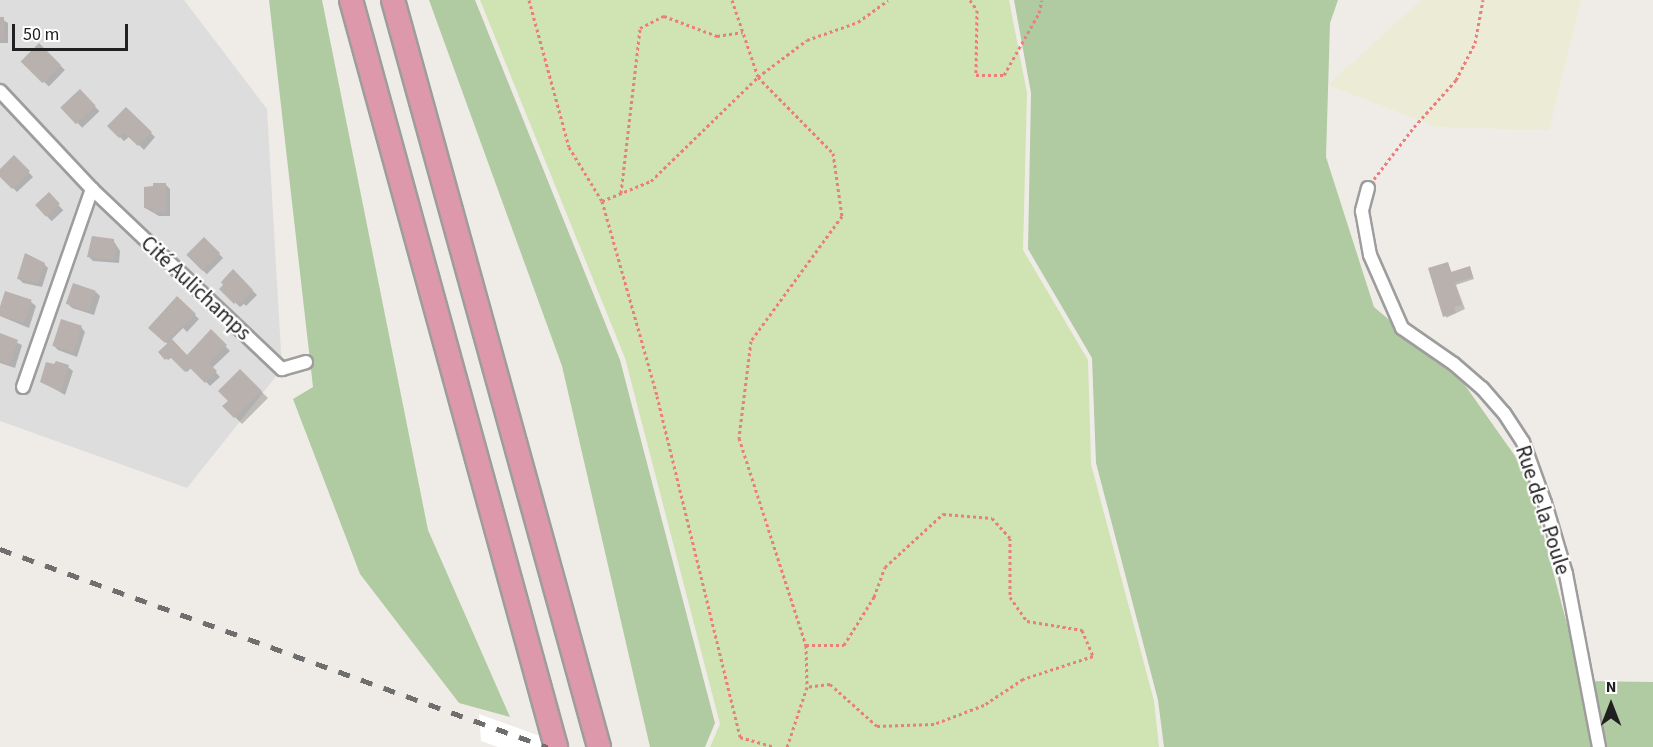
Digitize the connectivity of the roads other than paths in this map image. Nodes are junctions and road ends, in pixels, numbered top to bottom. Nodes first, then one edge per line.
1 (351, 0) edge
2 (393, 0) edge
3 (0, 91) edge
4 (1368, 188) road end
5 (92, 189) junction
6 (306, 362) dead end
7 (22, 387) dead end
8 (556, 747) edge
9 (599, 747) edge
10 (1599, 747) edge

1 - 8 highway
2 - 9 highway
3 - 5 street, Cité Aulichamps
4 - 10 street, Rue de la Poule
5 - 6 street, Cité Aulichamps
5 - 7 street

